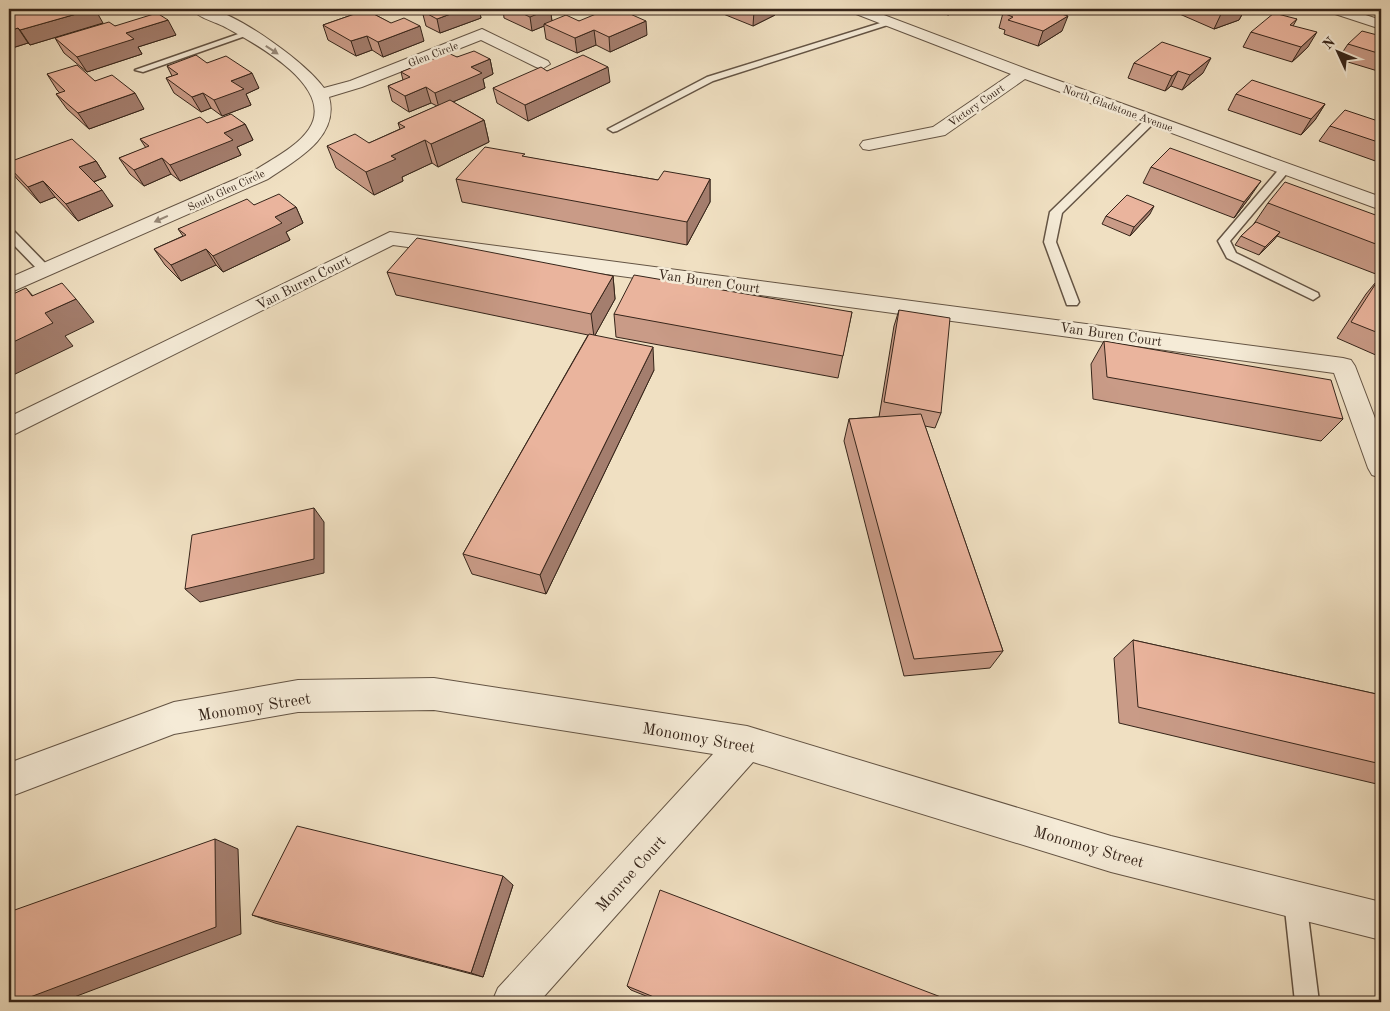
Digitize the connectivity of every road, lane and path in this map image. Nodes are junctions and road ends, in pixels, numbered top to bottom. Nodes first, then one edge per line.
1 (199, 9) edge
2 (856, 9) edge
3 (1334, 9) edge
4 (893, 22) junction
5 (1381, 25) edge
6 (247, 34) junction
7 (542, 64) dead end
8 (140, 70) dead end
9 (1023, 73) junction
10 (320, 94) junction
11 (1151, 120) junction
12 (613, 129) dead end
13 (869, 145) dead end
14 (1285, 169) junction
15 (1381, 204) edge
16 (9, 233) edge
17 (45, 270) junction
18 (9, 286) edge
19 (1312, 296) dead end
20 (1072, 302) dead end
21 (9, 428) edge
22 (1381, 468) edge
23 (747, 743) junction
24 (9, 780) edge
25 (1295, 900) junction
26 (1381, 921) edge
27 (512, 1002) edge
28 (1307, 1002) edge

1 - 6 street
2 - 4 street, North Gladstone Avenue
3 - 5 street
4 - 9 street, North Gladstone Avenue
4 - 12 lane
6 - 8 lane
6 -> 10 street
7 - 10 street, Glen Circle
9 - 11 street, North Gladstone Avenue
9 - 13 street, Victory Court
10 -> 17 street, South Glen Circle
11 - 14 street, North Gladstone Avenue
11 - 20 lane
14 - 15 street, North Gladstone Avenue
14 - 19 lane
16 - 17 lane
17 - 18 street, South Glen Circle
21 - 22 street, Van Buren Court
23 - 24 street, Monomoy Street
23 - 25 street, Monomoy Street
23 - 27 street, Monroe Court
25 - 26 street, Monomoy Street
25 - 28 lane

